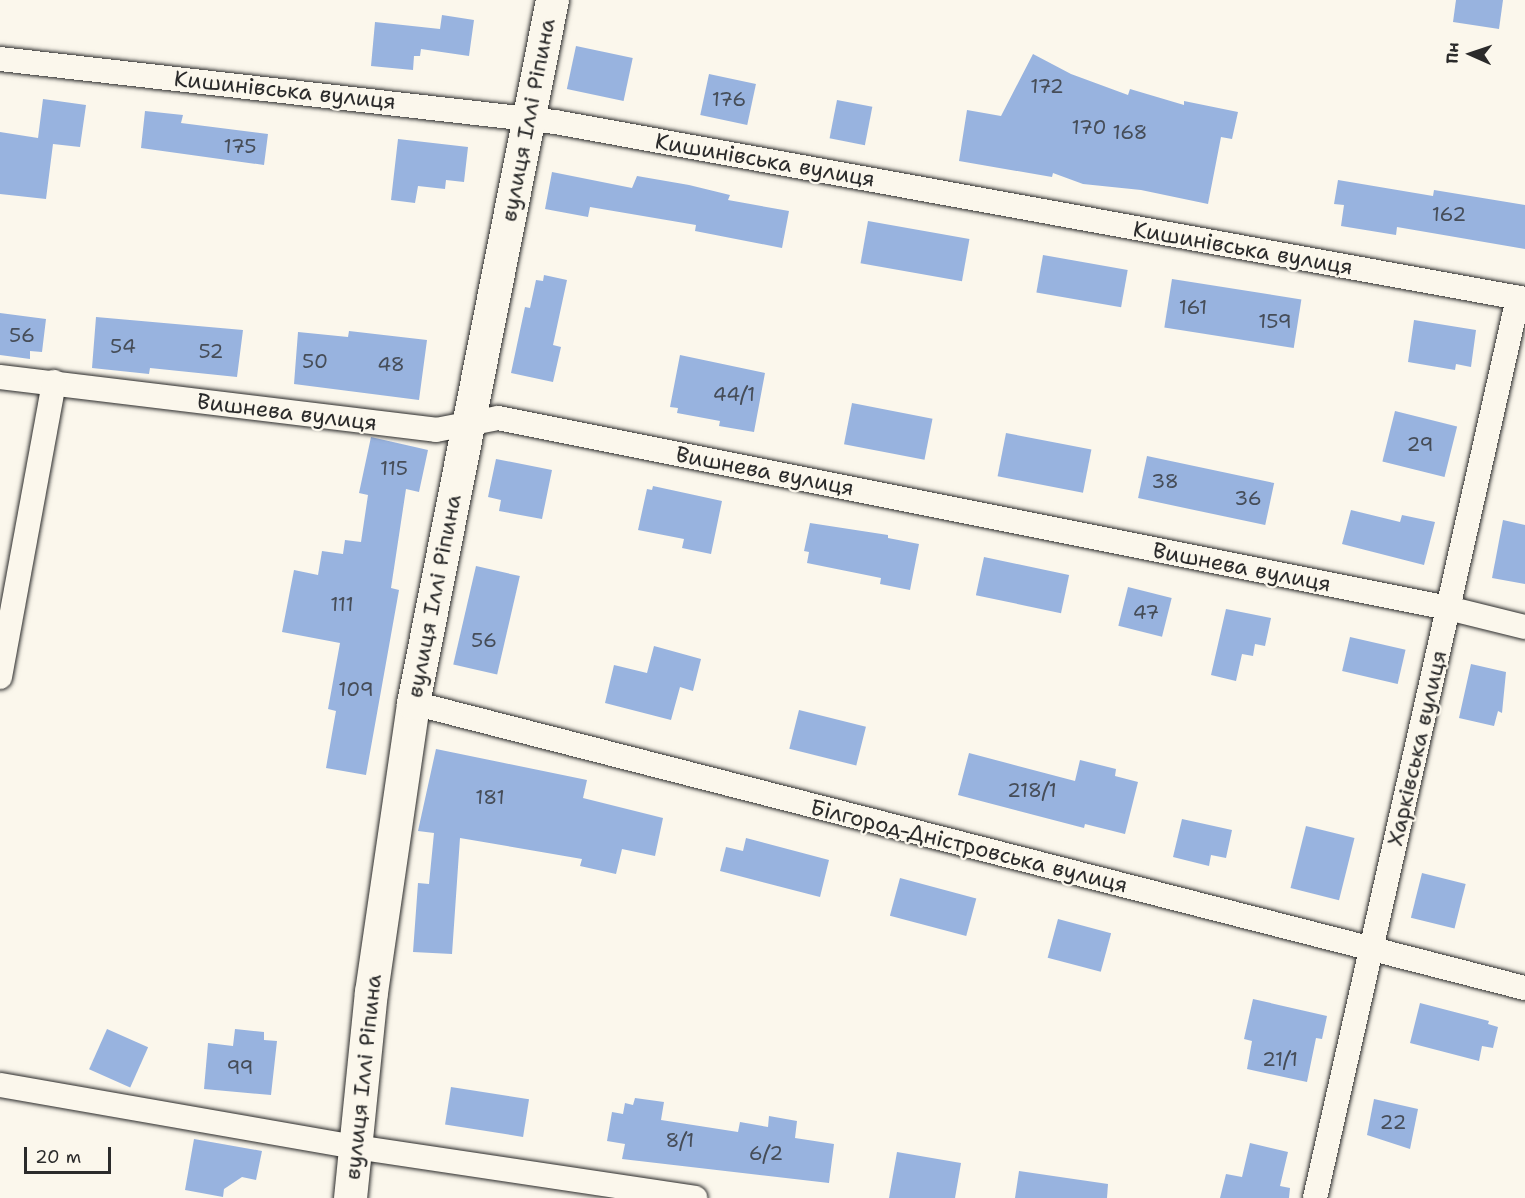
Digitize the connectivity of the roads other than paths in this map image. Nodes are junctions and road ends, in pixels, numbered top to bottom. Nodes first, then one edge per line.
1 (552, 0) edge
2 (0, 59) edge
3 (528, 118) junction
4 (1522, 298) edge
5 (0, 377) edge
6 (54, 382) junction
7 (468, 424) junction
8 (1448, 608) junction
9 (1525, 627) edge
10 (0, 677) edge
11 (413, 703) junction
12 (1372, 950) junction
13 (1525, 988) edge
14 (0, 1085) edge
15 (355, 1147) junction
16 (350, 1198) edge
17 (695, 1198) edge
18 (1315, 1198) edge

1 - 3 street, вулиця Іллі Ріпина
2 - 3 street, Кишинівська вулиця
3 - 4 street, Кишинівська вулиця
3 - 7 street, вулиця Іллі Ріпина
4 - 8 street, Харківська вулиця
5 - 6 street, Вишнева вулиця
6 - 7 street, Вишнева вулиця
6 - 10 street
7 - 8 street, Вишнева вулиця
7 - 11 street, вулиця Іллі Ріпина
8 - 9 street, Вишнева вулиця
8 - 12 street, Харківська вулиця
11 - 12 street, Білгород-Дністровська вулиця
11 - 15 street, вулиця Іллі Ріпина
12 - 13 street, Білгород-Дністровська вулиця
12 - 18 street, Харківська вулиця
14 - 15 street
15 - 16 street, вулиця Іллі Ріпина
15 - 17 street

